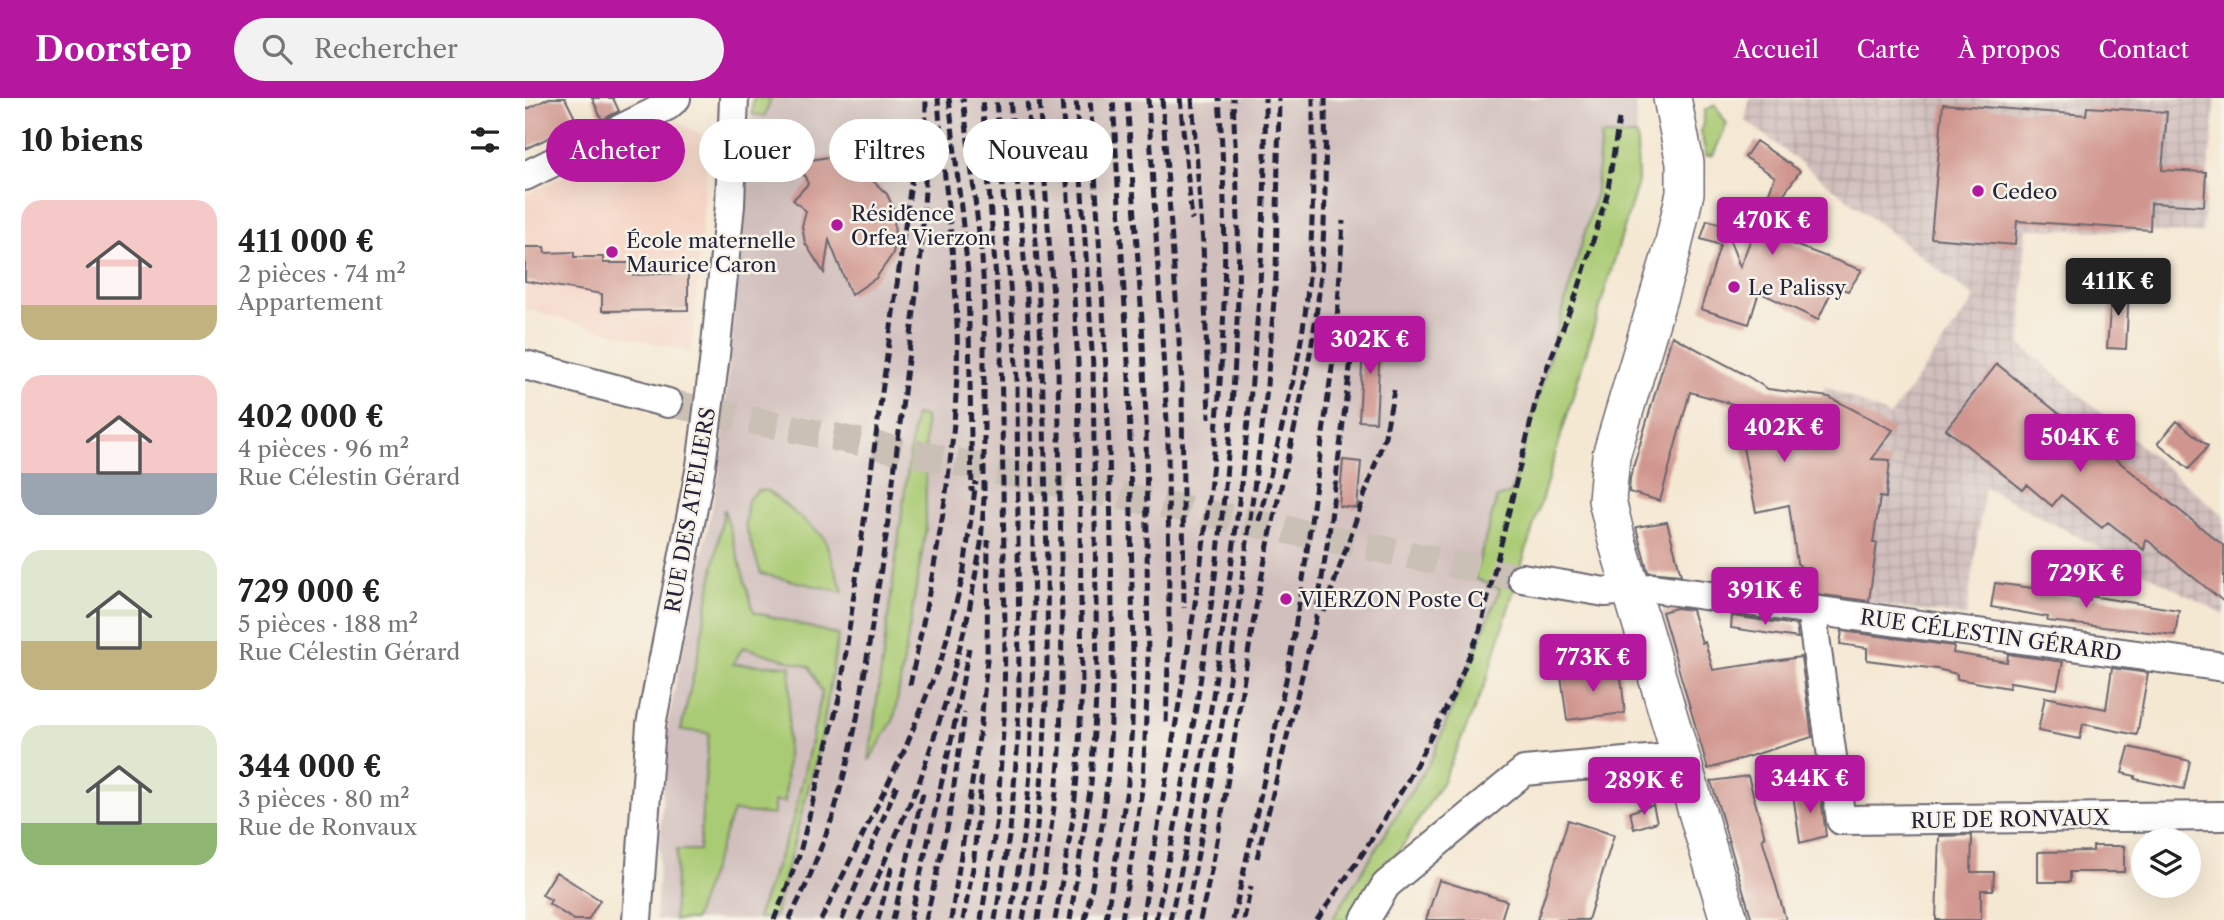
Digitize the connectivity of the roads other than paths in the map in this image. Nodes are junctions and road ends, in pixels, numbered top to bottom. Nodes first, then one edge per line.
1 (676, 98) edge
2 (734, 98) edge
3 (1672, 98) edge
4 (525, 176) edge
5 (525, 365) edge
6 (668, 403) tunnel mouth
7 (1522, 578) tunnel mouth
8 (1632, 590) junction
9 (1811, 609) junction
10 (2224, 667) edge
11 (1681, 757) junction
12 (2224, 816) edge
13 (637, 920) edge
14 (1366, 920) edge
15 (1729, 920) edge

1 - 4 street
2 - 13 street, RUE DES ATELIERS
3 - 8 main road
5 - 6 street
7 - 8 street, RUE CÉLESTIN GÉRARD
8 - 9 street, RUE CÉLESTIN GÉRARD
8 - 11 main road
9 - 10 street, RUE CÉLESTIN GÉRARD
9 - 12 street, RUE DE RONVAUX
11 - 14 street
11 - 15 main road

